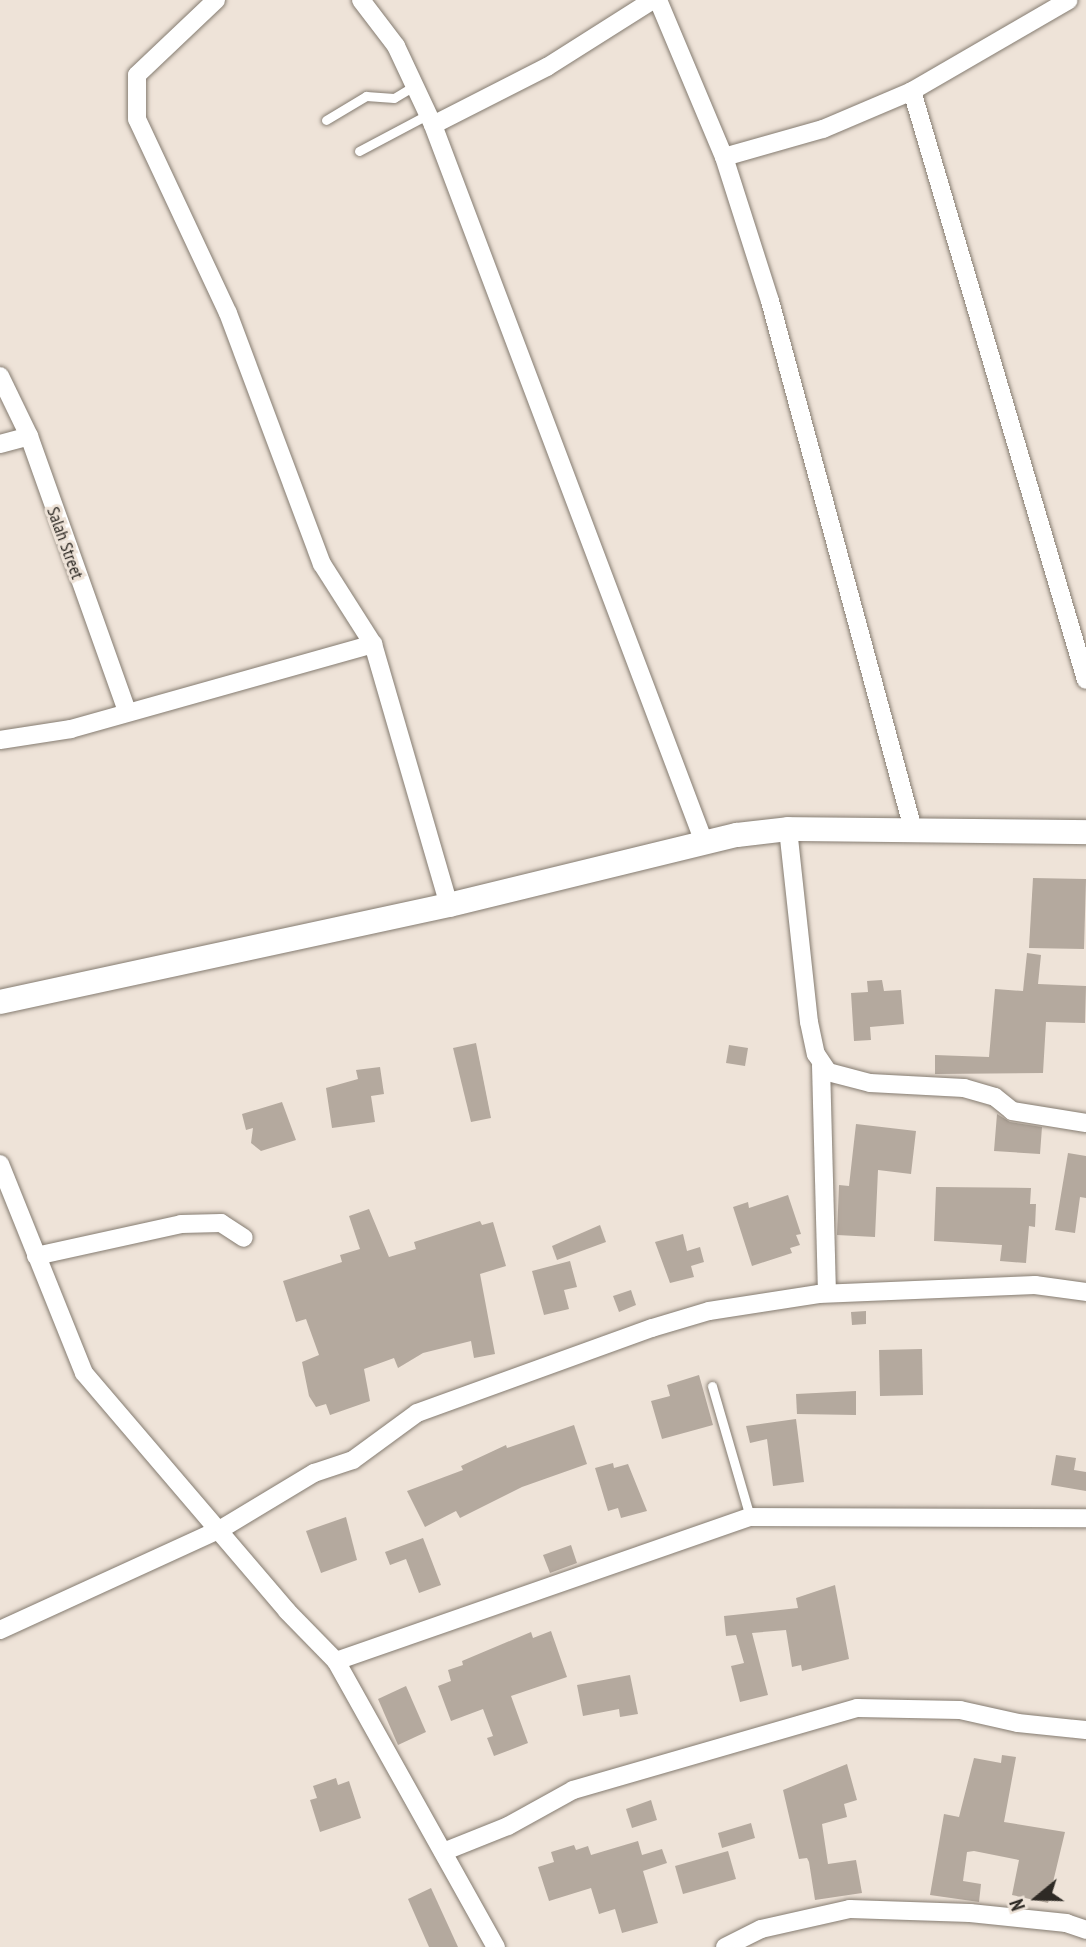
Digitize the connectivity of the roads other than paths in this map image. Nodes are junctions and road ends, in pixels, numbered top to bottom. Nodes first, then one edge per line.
1 (216, 0) edge
2 (360, 0) edge
3 (653, 0) edge
4 (658, 0) edge
5 (1069, 0) edge
6 (416, 85) junction
7 (912, 91) junction
8 (326, 120) dead end
9 (431, 120) junction
10 (359, 151) dead end
11 (724, 157) junction
12 (0, 376) edge
13 (29, 436) junction
14 (0, 444) edge
15 (373, 644) junction
16 (1086, 680) edge
17 (127, 711) junction
18 (0, 740) edge
19 (788, 829) junction
20 (913, 829) junction
21 (1086, 832) edge
22 (704, 842) junction
23 (449, 905) junction
24 (0, 1002) edge
25 (821, 1065) junction
26 (1086, 1123) edge
27 (0, 1164) edge
28 (243, 1238) dead end
29 (36, 1256) junction
30 (827, 1293) junction
31 (1086, 1293) edge
32 (712, 1387) dead end
33 (750, 1517) junction
34 (1086, 1518) edge
35 (220, 1529) junction
36 (0, 1630) edge
37 (336, 1661) junction
38 (1086, 1730) edge
39 (443, 1852) junction
40 (1086, 1930) edge
41 (496, 1947) edge
42 (724, 1947) edge

1 - 15 street
2 - 6 street
3 - 9 street
4 - 11 street
5 - 7 street
6 - 8 lane
6 - 9 street
7 - 11 street
7 - 16 street
9 - 10 lane
9 - 22 street
11 - 20 street
12 - 13 street, Salah Street
13 - 14 street
13 - 17 street, Salah Street
15 - 17 street
15 - 23 street
17 - 18 street
19 - 20 street
19 - 22 street
19 - 25 street
20 - 21 street
22 - 23 street
23 - 24 street
25 - 26 street
25 - 30 street
27 - 29 street
28 - 29 street
29 - 35 street
30 - 31 street
30 - 35 street
32 - 33 lane
33 - 34 street
33 - 37 street
35 - 36 street
35 - 37 street
37 - 39 street
38 - 39 street
39 - 41 street
40 - 42 street

